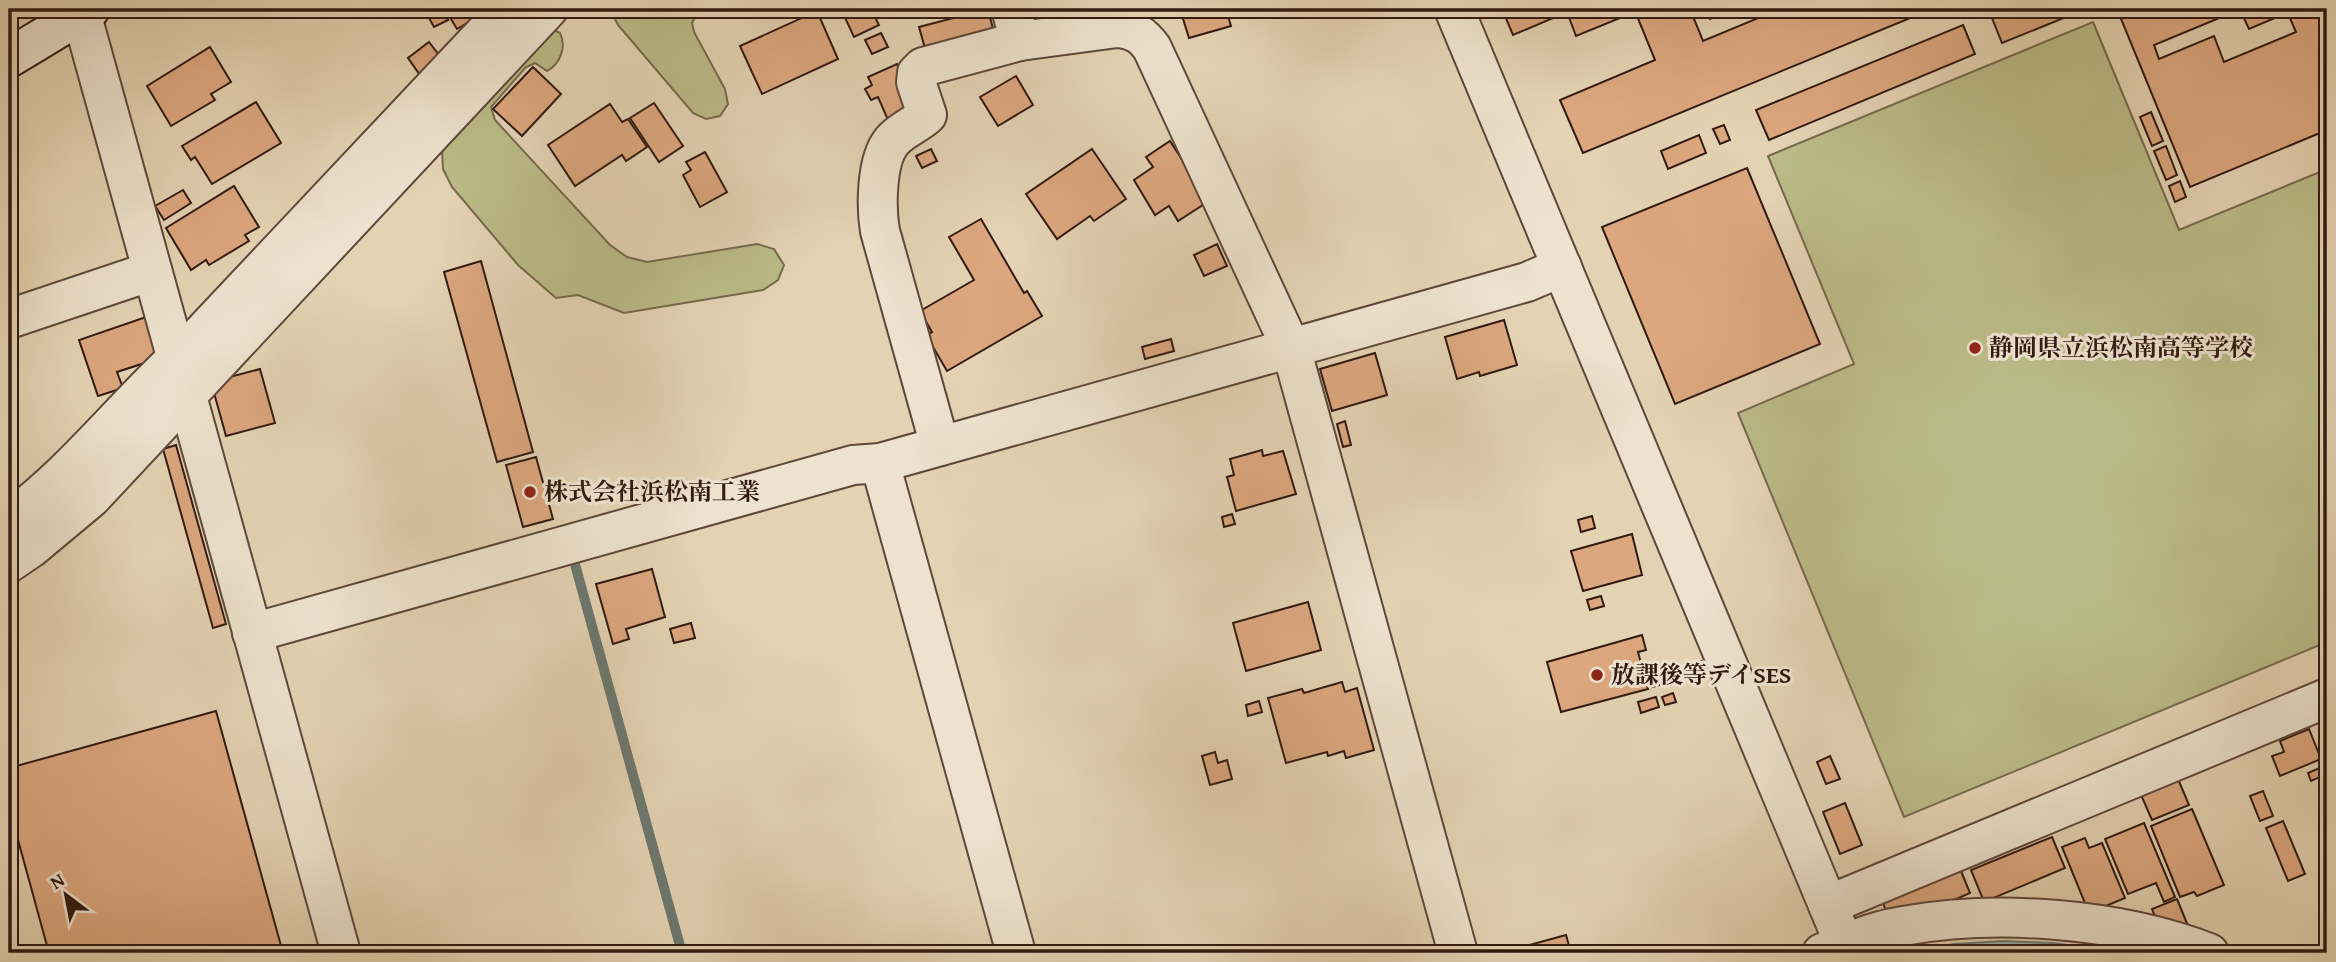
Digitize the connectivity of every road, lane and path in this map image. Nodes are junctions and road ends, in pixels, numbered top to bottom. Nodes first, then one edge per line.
1 (523, 9) edge
2 (548, 9) edge
3 (1454, 9) edge
4 (84, 11) edge
5 (1015, 25) edge
6 (9, 58) edge
7 (1562, 267) junction
8 (152, 271) junction
9 (9, 319) edge
10 (1291, 348) junction
11 (176, 358) junction
12 (187, 395) junction
13 (940, 446) junction
14 (880, 463) junction
15 (9, 520) edge
16 (9, 563) edge
17 (252, 634) junction
18 (2327, 698) edge
19 (1828, 905) junction
20 (1840, 950) edge
21 (341, 953) edge
22 (1016, 953) edge
23 (1458, 953) edge
24 (2208, 953) edge

1 - 11 street
2 - 12 street
3 - 7 street
4 - 6 street
4 - 8 street
5 - 10 street
5 - 13 street
7 - 10 street
7 - 19 street
8 - 9 street
8 - 11 street
10 - 13 street
10 - 23 street
11 - 12 street
11 - 15 street
12 - 16 street
12 - 17 street
13 - 14 street
14 - 17 street
14 - 22 street
17 - 21 street
18 - 19 street
19 - 20 street
20 - 24 street

